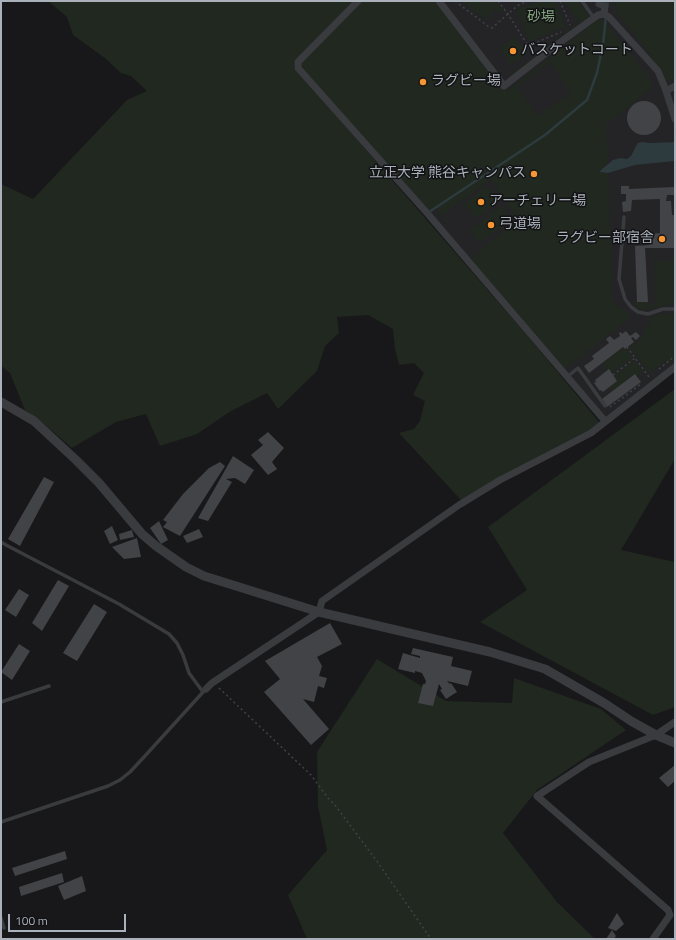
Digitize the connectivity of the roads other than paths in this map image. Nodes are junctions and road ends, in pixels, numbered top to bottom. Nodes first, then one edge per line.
1 (358, 1) edge
2 (439, 1) edge
3 (582, 1) edge
4 (600, 1) edge
5 (604, 14) junction
6 (594, 18) junction
7 (675, 86) edge
8 (666, 91) junction
9 (675, 117) edge
10 (624, 217) dead end
11 (675, 309) edge
12 (675, 367) edge
13 (567, 378) junction
14 (1, 402) edge
15 (607, 407) road end
16 (605, 421) junction
17 (1, 542) edge
18 (319, 612) junction
19 (49, 686) dead end
20 (204, 690) junction
21 (1, 702) edge
22 (675, 722) edge
23 (656, 735) junction
24 (675, 743) edge
25 (1, 822) edge
26 (1, 918) edge
27 (4, 928) dead end
28 (653, 939) edge

1 - 13 street
2 - 6 street
3 - 6 lane
4 - 5 street
5 - 6 street
5 - 8 street
7 - 8 street
8 - 9 street
10 - 11 lane
12 - 16 street
13 - 15 lane
13 - 16 street
14 - 18 street
16 - 18 street
17 - 20 lane
18 - 20 street
18 - 23 street
19 - 21 lane
20 - 25 lane
22 - 23 street
23 - 24 street
23 - 28 street
26 - 27 lane

